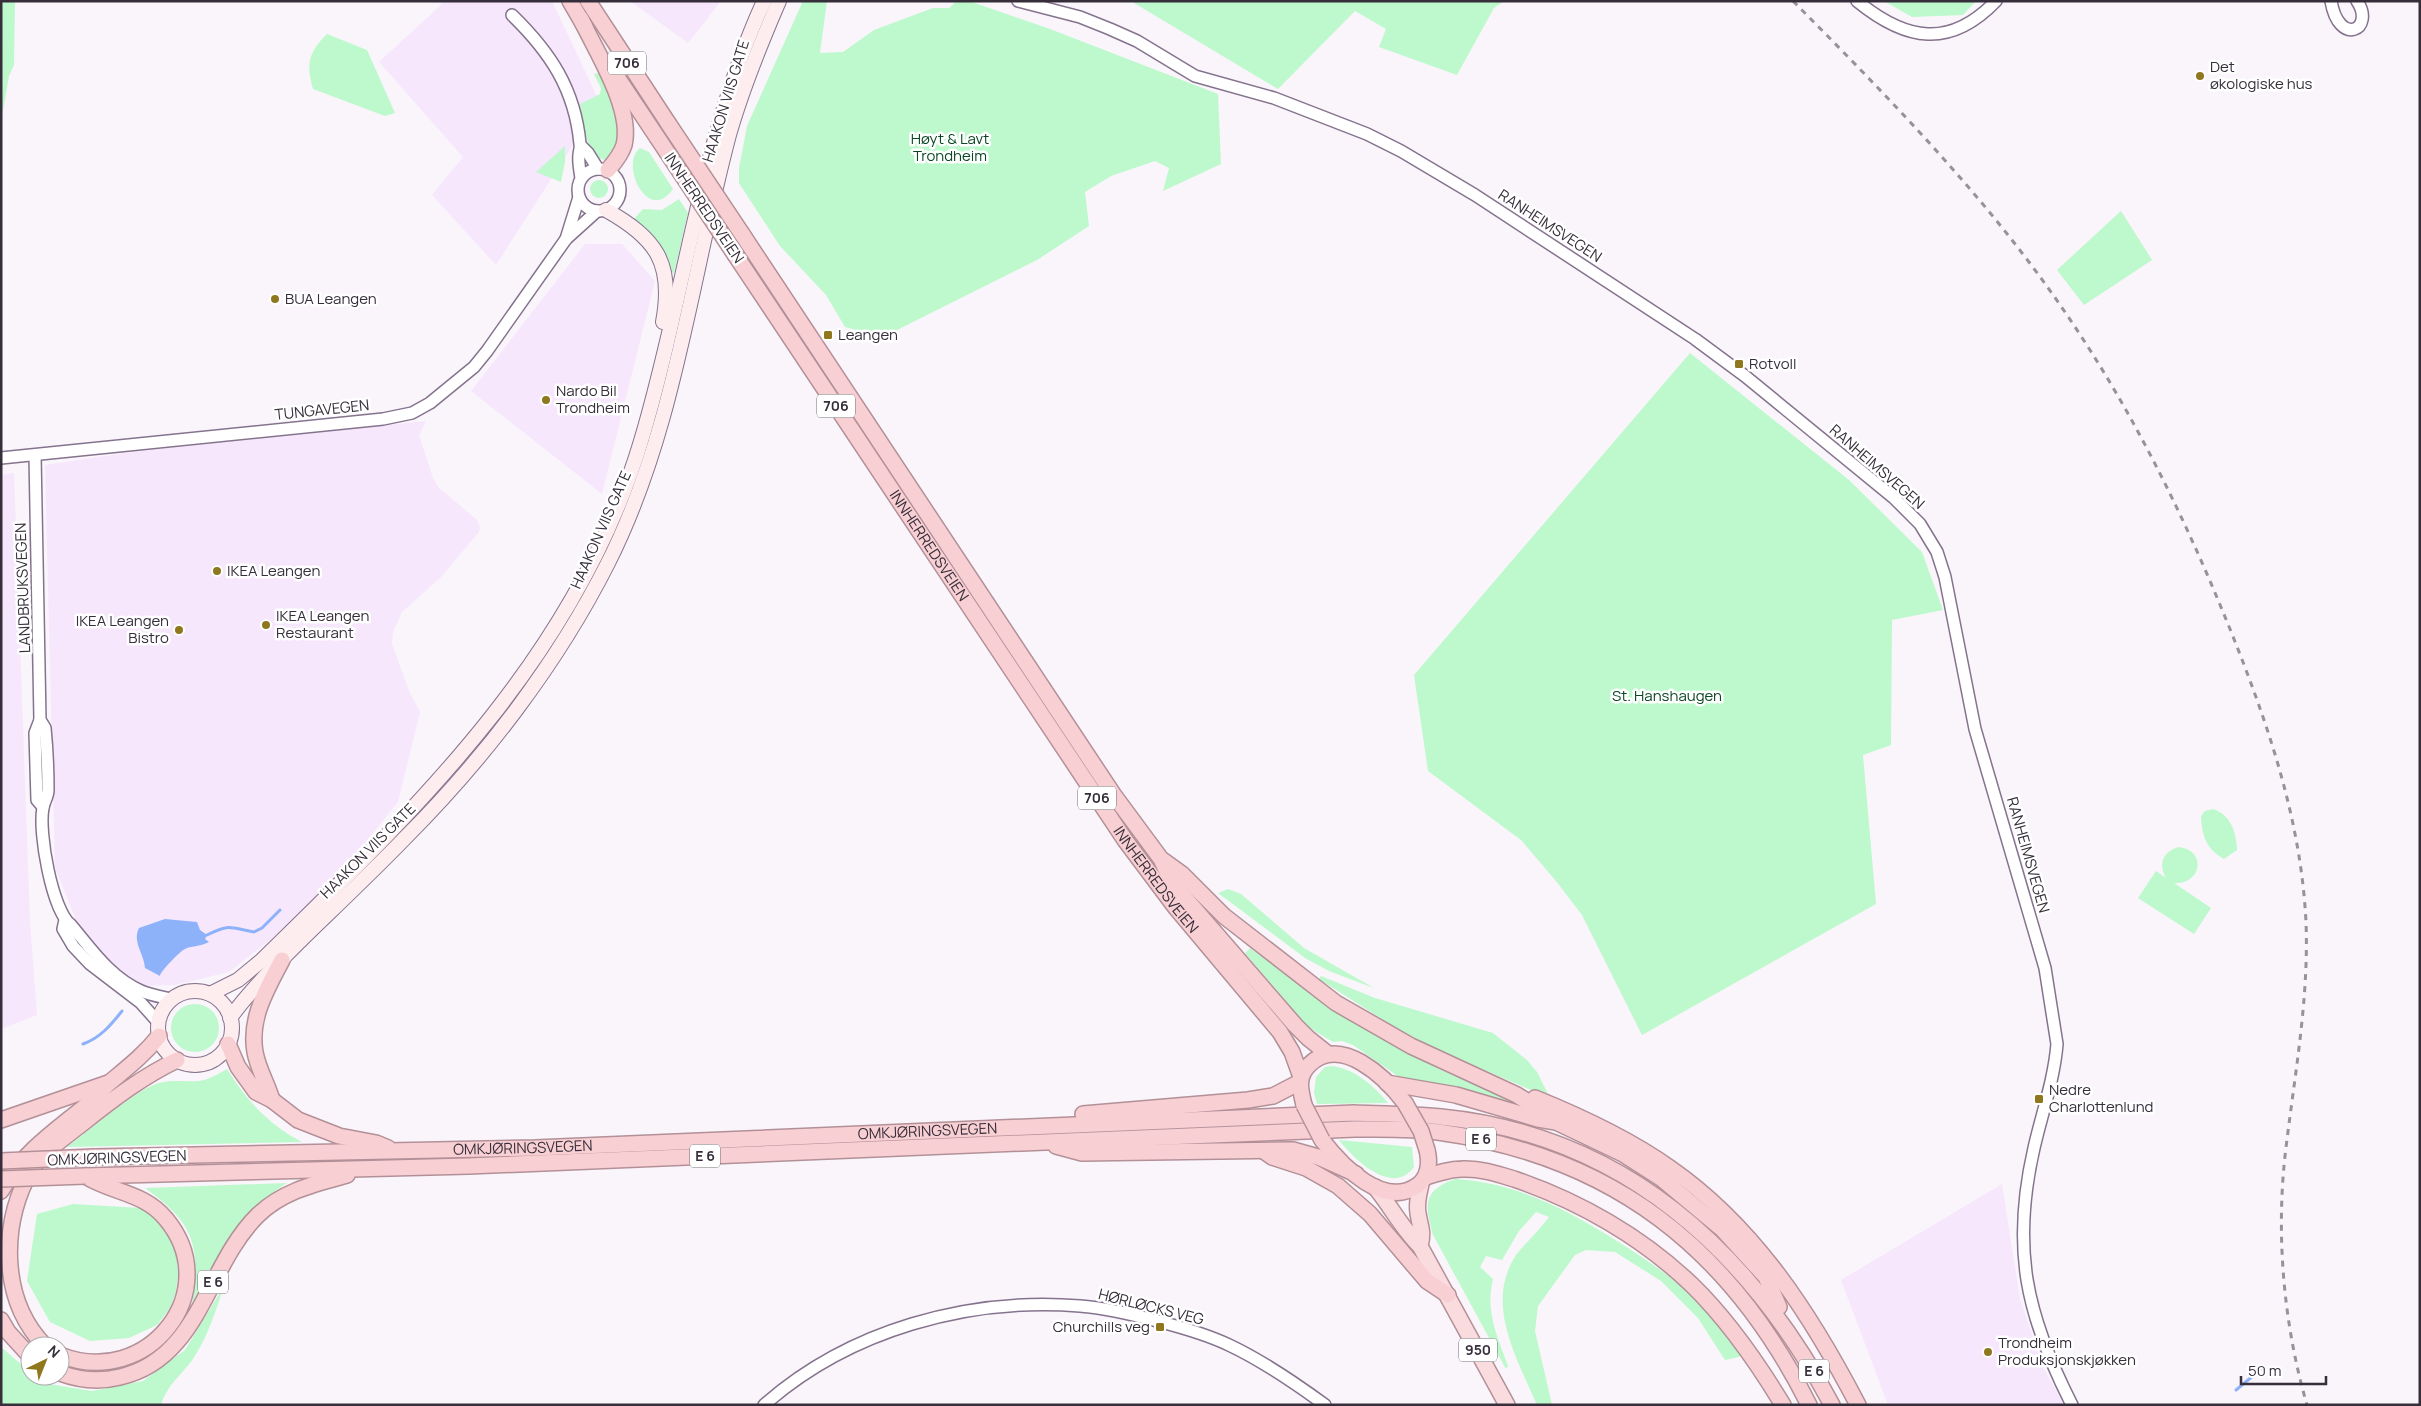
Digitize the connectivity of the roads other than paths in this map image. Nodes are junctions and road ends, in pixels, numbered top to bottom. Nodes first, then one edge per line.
1 (570, 1) edge
2 (588, 1) edge
3 (764, 1) edge
4 (779, 1) edge
5 (1018, 1) edge
6 (1857, 1) edge
7 (1996, 1) edge
8 (2331, 1) edge
9 (2358, 1) edge
10 (512, 15) dead end
11 (581, 20) junction
12 (581, 146) junction
13 (602, 170) junction
14 (581, 178) junction
15 (579, 197) junction
16 (602, 211) junction
17 (566, 239) junction
18 (663, 359) junction
19 (35, 455) junction
20 (1, 458) edge
21 (1161, 859) junction
22 (65, 920) junction
23 (282, 960) junction
24 (210, 994) junction
25 (171, 1000) junction
26 (230, 1018) junction
27 (159, 1029) junction
28 (228, 1044) junction
29 (1328, 1054) junction
30 (177, 1060) junction
31 (1300, 1079) junction
32 (1387, 1083) junction
33 (108, 1084) junction
34 (1517, 1095) junction
35 (272, 1100) junction
36 (1, 1120) edge
37 (1556, 1122) junction
38 (1043, 1125) junction
39 (1043, 1142) junction
40 (1262, 1150) junction
41 (397, 1152) junction
42 (1, 1161) edge
43 (367, 1169) junction
44 (1356, 1174) junction
45 (86, 1176) junction
46 (1, 1179) edge
47 (1423, 1180) junction
48 (1375, 1187) junction
49 (1, 1190) edge
50 (1420, 1246) junction
51 (1448, 1296) junction
52 (1, 1320) edge
53 (35, 1336) edge
54 (1793, 1338) junction
55 (20, 1345) edge
56 (70, 1357) edge
57 (70, 1375) edge
58 (764, 1405) edge
59 (1325, 1405) edge
60 (1507, 1405) edge
61 (1783, 1405) edge
62 (1809, 1405) edge
63 (1832, 1405) edge
64 (1858, 1405) edge
65 (2072, 1405) edge

1 - 11 highway, INNHERREDSVEIEN / 706
2 - 21 highway, INNHERREDSVEIEN / 706, bridge
3 - 18 main road, HAAKON VIIS GATE
4 - 23 main road, HAAKON VIIS GATE
5 - 65 street, RANHEIMSVEGEN
6 - 7 street
8 - 9 street
10 - 12 street
11 - 13 highway, 706
11 - 31 highway, INNHERREDSVEIEN / 706, bridge
12 - 13 street
12 - 14 street
13 - 14 street
13 - 16 street
14 - 15 street
15 - 16 street
15 - 17 street, TUNGAVEGEN
16 - 17 street, TUNGAVEGEN
16 - 18 main road
17 - 19 street, TUNGAVEGEN
18 - 24 main road, HAAKON VIIS GATE
19 - 20 street, TUNGAVEGEN
19 - 22 street, LANDBRUKSVEGEN
21 - 29 highway, INNHERREDSVEIEN / 706
21 - 34 highway, E 6
22 - 25 street, LANDBRUKSVEGEN
22 - 27 street, LANDBRUKSVEGEN
23 - 26 main road, HAAKON VIIS GATE
23 - 35 highway
24 - 25 main road
24 - 26 main road
25 - 27 main road
26 - 28 main road
27 - 30 main road
27 - 33 highway
28 - 30 main road
28 - 35 highway, E 6
29 - 31 highway
29 - 32 highway, 706
30 - 53 highway
31 - 38 highway, E 6
31 - 44 highway, 706, bridge
32 - 37 highway, E 6
32 - 47 highway, 706, bridge
33 - 36 highway
33 - 49 highway
34 - 37 highway, E 6
34 - 64 highway, E 6
35 - 41 highway, E 6
37 - 54 highway, E 6
38 - 41 highway, OMKJØRINGSVEGEN / E 6
38 - 54 highway, E 6
39 - 40 highway, E 6
39 - 43 highway, OMKJØRINGSVEGEN / E 6
39 - 62 highway, E 6
40 - 44 highway, E 6
40 - 51 highway, E 6
41 - 42 highway, OMKJØRINGSVEGEN / E 6, bridge
43 - 45 highway, OMKJØRINGSVEGEN / E 6
43 - 57 highway, E 6
44 - 48 highway, 706
45 - 46 highway, OMKJØRINGSVEGEN / E 6, bridge
45 - 56 highway, E 6
47 - 48 highway, 706
47 - 50 main road, 950
47 - 61 highway, E 6
48 - 50 main road, 950
50 - 51 main road, 950
51 - 60 main road, 950
52 - 55 highway
54 - 63 highway, E 6
58 - 59 street, HØRLØCKS VEG

